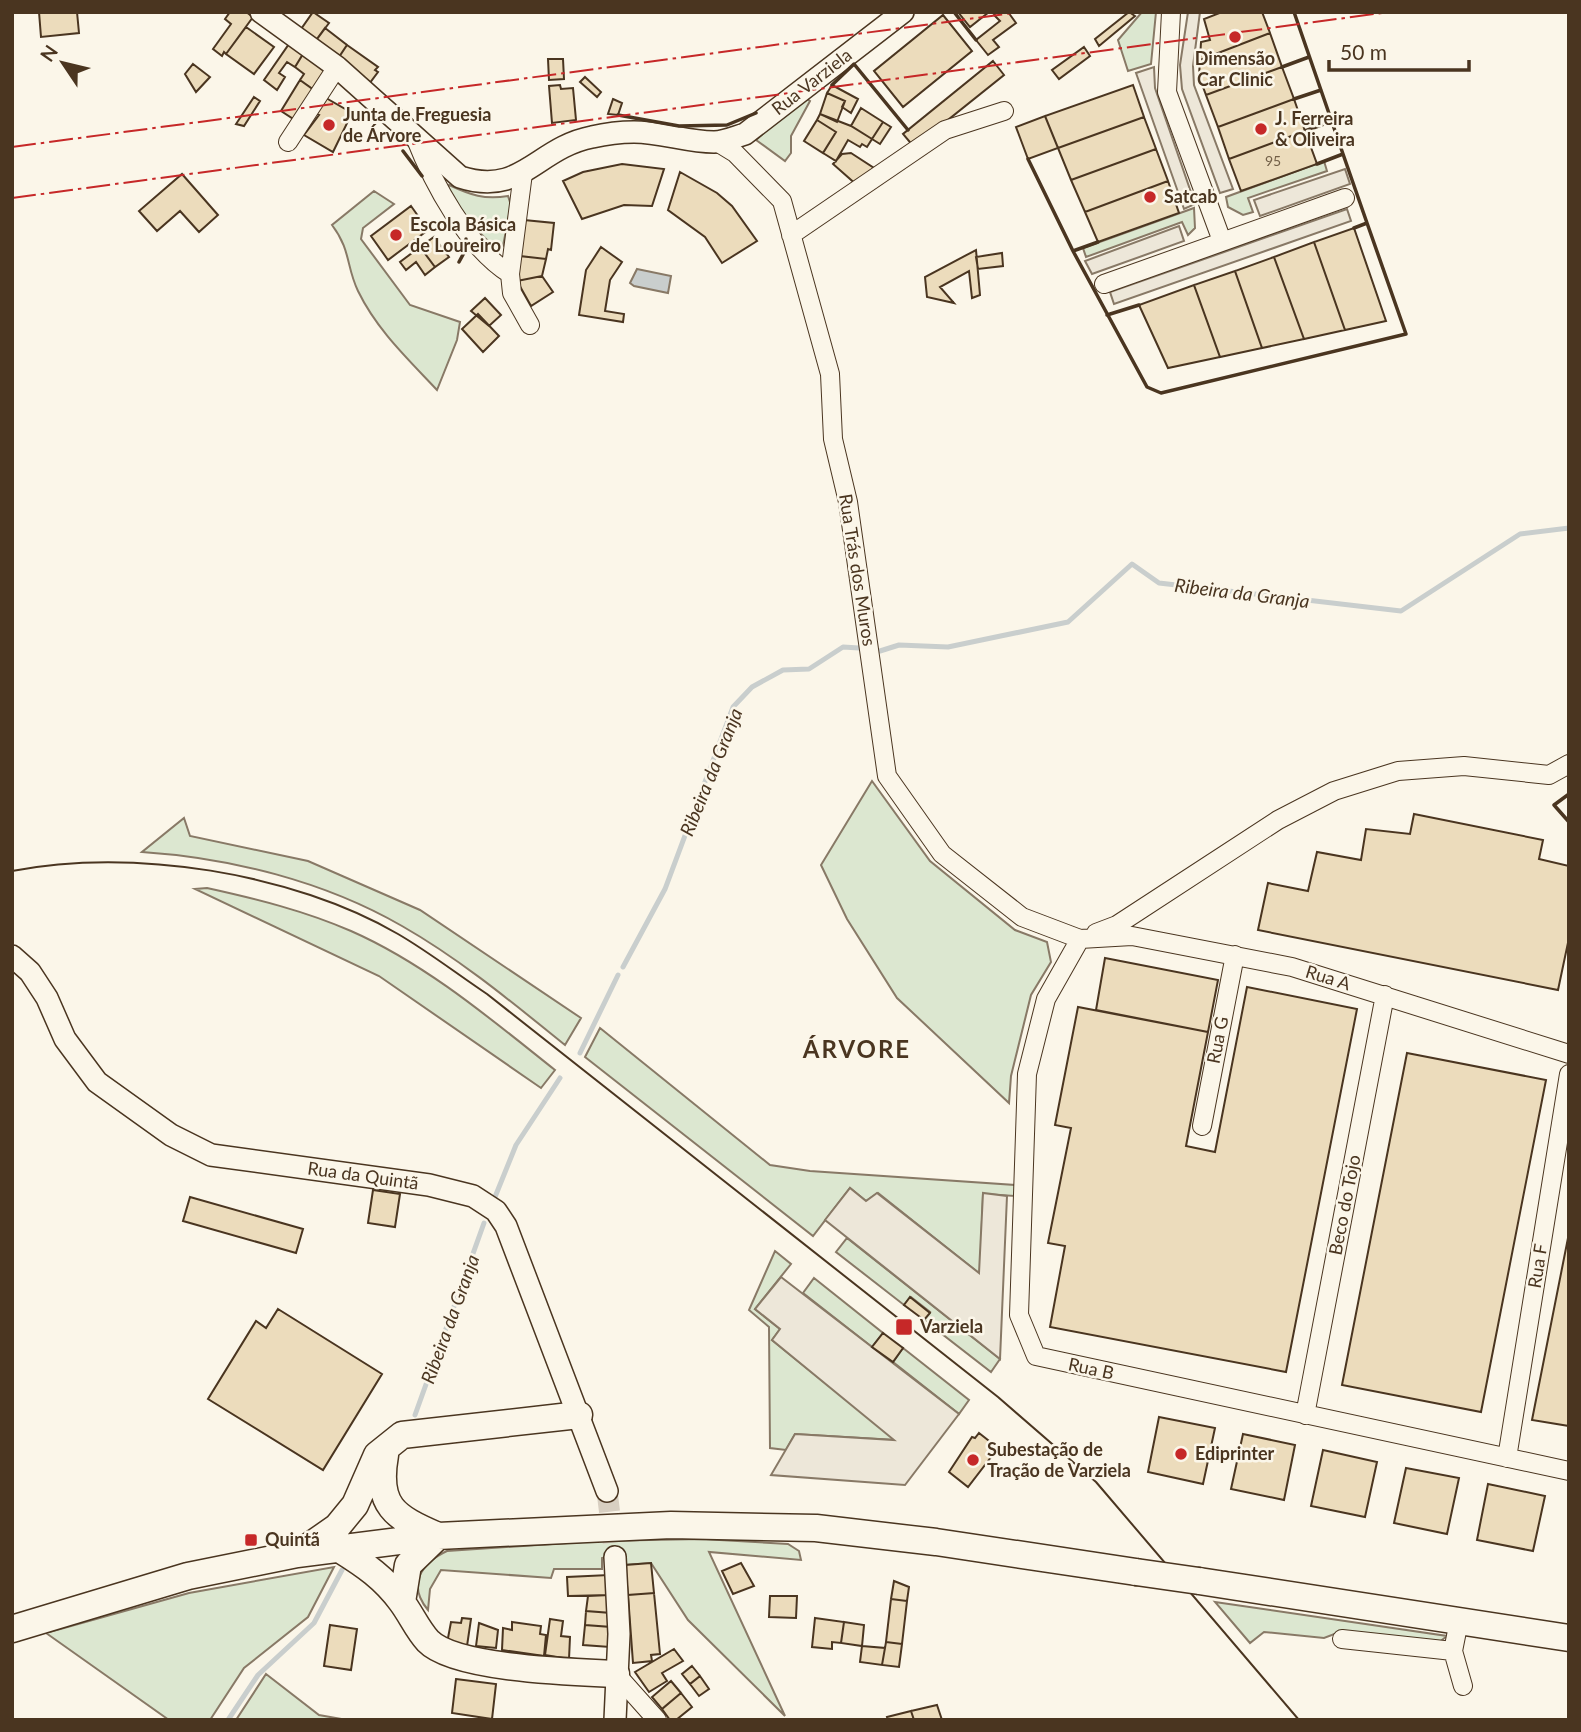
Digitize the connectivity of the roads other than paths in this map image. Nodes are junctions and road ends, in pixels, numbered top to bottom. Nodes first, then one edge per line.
1 (261, 12) edge
2 (902, 12) edge
3 (1171, 12) edge
4 (337, 67) junction
5 (1003, 111) dead end
6 (415, 137) junction
7 (288, 142) dead end
8 (716, 142) junction
9 (523, 173) junction
10 (1345, 198) dead end
11 (790, 235) junction
12 (1222, 241) junction
13 (510, 274) junction
14 (1104, 284) dead end
15 (530, 325) dead end
16 (1569, 764) edge
17 (1080, 939) junction
18 (1235, 955) junction
19 (12, 957) edge
20 (1384, 995) junction
21 (1569, 1054) edge
22 (1569, 1074) edge
23 (1202, 1126) dead end
24 (579, 1415) junction
25 (1305, 1415) junction
26 (386, 1446) junction
27 (1507, 1458) junction
28 (1569, 1471) edge
29 (607, 1491) tunnel mouth
30 (438, 1536) junction
31 (341, 1550) junction
32 (297, 1555) junction
33 (614, 1557) tunnel mouth
34 (402, 1602) junction
35 (1459, 1621) junction
36 (12, 1629) edge
37 (1569, 1638) edge
38 (1342, 1639) dead end
39 (1453, 1651) junction
40 (616, 1674) junction
41 (1463, 1686) dead end
42 (615, 1720) edge
43 (657, 1720) edge

1 - 4 street
2 - 8 street, Rua Varziela
3 - 12 street
4 - 6 street
4 - 7 street
5 - 11 street
6 - 9 street
6 - 13 street
8 - 9 street
8 - 11 street, Rua Trás dos Muros
9 - 13 street
10 - 12 street
11 - 17 street, Rua Trás dos Muros
12 - 14 street
13 - 15 street
16 - 17 street
17 - 18 street, Rua A
17 - 25 street, Rua B
18 - 20 street, Rua A
18 - 23 street, Rua G
19 - 24 street, Rua da Quintã
20 - 21 street, Rua A
20 - 25 street, Beco do Tojo
22 - 27 street, Rua F
24 - 26 main road
24 - 29 street, Rua da Quintã
25 - 27 street, Rua B
26 - 30 main road
26 - 32 main road
27 - 28 street, Rua B
30 - 31 main road
30 - 34 main road
30 - 35 main road, bridge
31 - 32 main road
31 - 34 main road
32 - 36 main road
33 - 40 street
34 - 40 main road
35 - 37 main road
35 - 39 street
38 - 39 street
39 - 41 street
40 - 42 street
40 - 43 street

